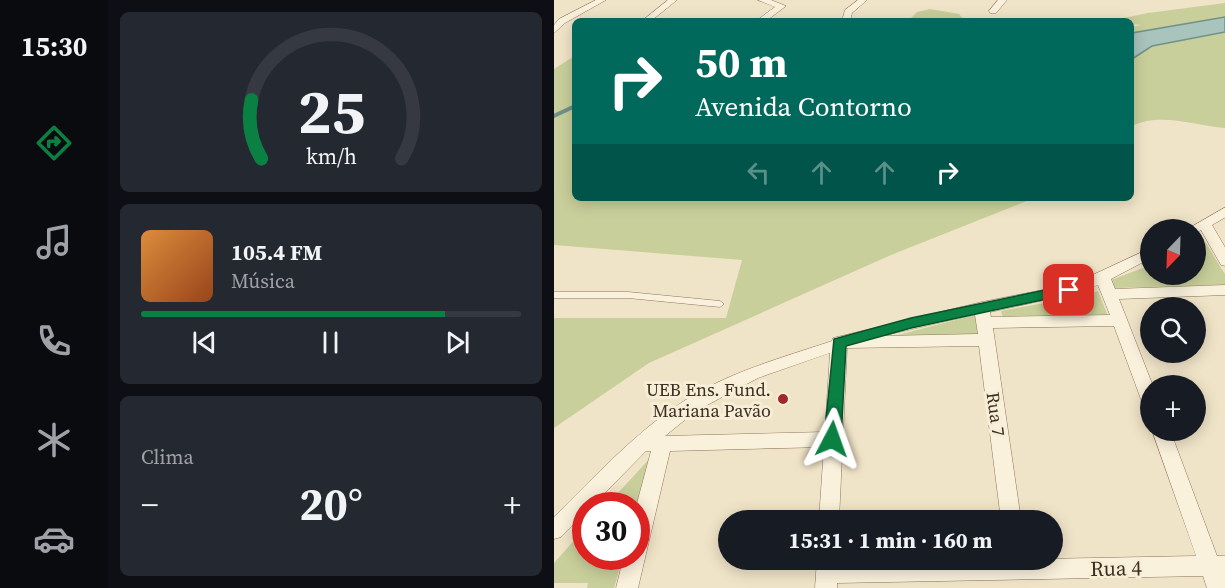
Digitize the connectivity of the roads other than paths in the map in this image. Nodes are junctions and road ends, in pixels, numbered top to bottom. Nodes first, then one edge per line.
1 (602, 0) edge
2 (673, 0) edge
3 (762, 0) edge
4 (863, 0) edge
5 (1003, 0) edge
6 (993, 11) dead end
7 (650, 18) edge
8 (764, 18) edge
9 (847, 18) edge
10 (558, 21) edge
11 (554, 30) edge
12 (1226, 211) edge
13 (1206, 222) edge
14 (1219, 238) edge
15 (1140, 258) edge
16 (1226, 262) edge
17 (1103, 277) junction
18 (1226, 290) edge
19 (1109, 294) junction
20 (554, 295) edge
21 (720, 304) dead end
22 (1119, 320) junction
23 (984, 323) junction
24 (839, 342) junction
25 (1140, 375) edge
26 (832, 439) junction
27 (1166, 441) edge
28 (642, 444) junction
29 (662, 444) junction
30 (650, 492) edge
31 (829, 510) edge
32 (1010, 510) edge
33 (554, 530) edge
34 (1063, 565) edge
35 (1218, 566) edge
36 (632, 570) edge
37 (911, 570) edge
38 (827, 574) edge
39 (627, 588) edge
40 (1218, 588) edge

1 - 10 street
2 - 7 street
3 - 8 street
4 - 9 street
5 - 6 street
10 - 11 street
12 - 13 street
14 - 16 street
15 - 17 street
17 - 19 street
17 - 23 street
18 - 19 street
19 - 22 street
20 - 21 lane
22 - 23 street
22 - 25 street
23 - 24 street
23 - 24 street
23 - 32 street, Rua 7
24 - 26 street
24 - 28 street
26 - 29 street
26 - 31 street
27 - 35 street
28 - 29 street
28 - 33 street
29 - 30 street
34 - 35 street, Rua 4
35 - 40 street
36 - 39 street
37 - 38 street, Rua 4

